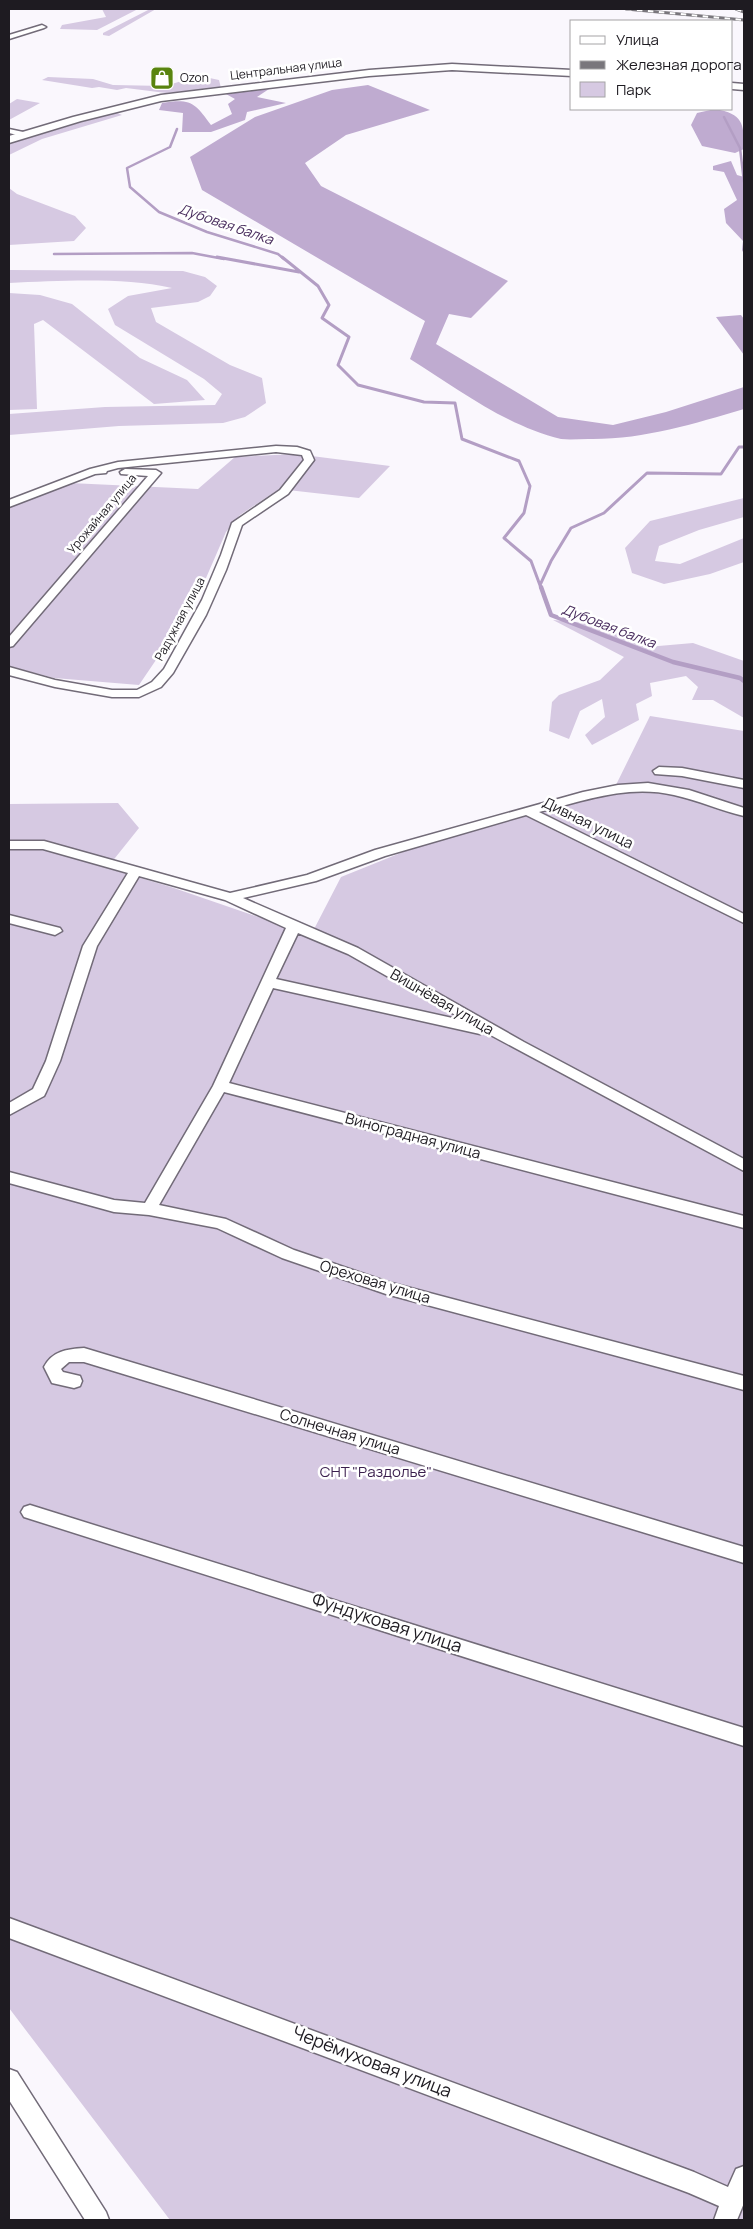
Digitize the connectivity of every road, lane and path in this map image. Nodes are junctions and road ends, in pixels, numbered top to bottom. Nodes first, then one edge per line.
1 (42, 27) dead end
2 (9, 38) edge
3 (570, 73) edge
4 (9, 131) edge
5 (25, 134) junction
6 (9, 140) edge
7 (94, 471) junction
8 (9, 504) edge
9 (9, 644) edge
10 (9, 671) edge
11 (659, 771) dead end
12 (744, 784) edge
13 (527, 812) junction
14 (744, 812) edge
15 (9, 845) edge
16 (136, 870) junction
17 (230, 897) junction
18 (9, 919) edge
19 (744, 919) edge
20 (294, 926) junction
21 (55, 931) dead end
22 (268, 982) junction
23 (496, 1033) junction
24 (220, 1086) junction
25 (9, 1110) edge
26 (744, 1166) edge
27 (9, 1178) edge
28 (148, 1209) junction
29 (744, 1222) edge
30 (74, 1381) dead end
31 (744, 1383) edge
32 (30, 1512) dead end
33 (744, 1555) edge
34 (744, 1737) edge
35 (9, 1928) edge
36 (9, 2080) edge
37 (744, 2177) edge
38 (729, 2210) edge
39 (98, 2220) edge

1 - 2 street
3 - 5 street, Центральная улица
4 - 5 street
5 - 6 street, Центральная улица
7 - 8 street, Урожайная улица
7 - 9 street, Урожайная улица
7 - 10 street, Радужная улица
11 - 12 street
13 - 14 street
13 - 17 street, Дивная улица
13 - 19 street, Дивная улица
15 - 16 street, Вишнёвая улица
16 - 17 street, Вишнёвая улица
16 - 25 street
17 - 20 street, Вишнёвая улица
18 - 21 street
20 - 22 street
20 - 23 street, Вишнёвая улица
22 - 23 street
22 - 24 street
23 - 26 street, Вишнёвая улица
24 - 28 street
24 - 29 street, Виноградная улица
27 - 28 street, Ореховая улица
28 - 31 street, Ореховая улица
30 - 33 street, Солнечная улица
32 - 34 street, Фундуковая улица
35 - 38 street, Черёмуховая улица
36 - 39 street
37 - 38 street

